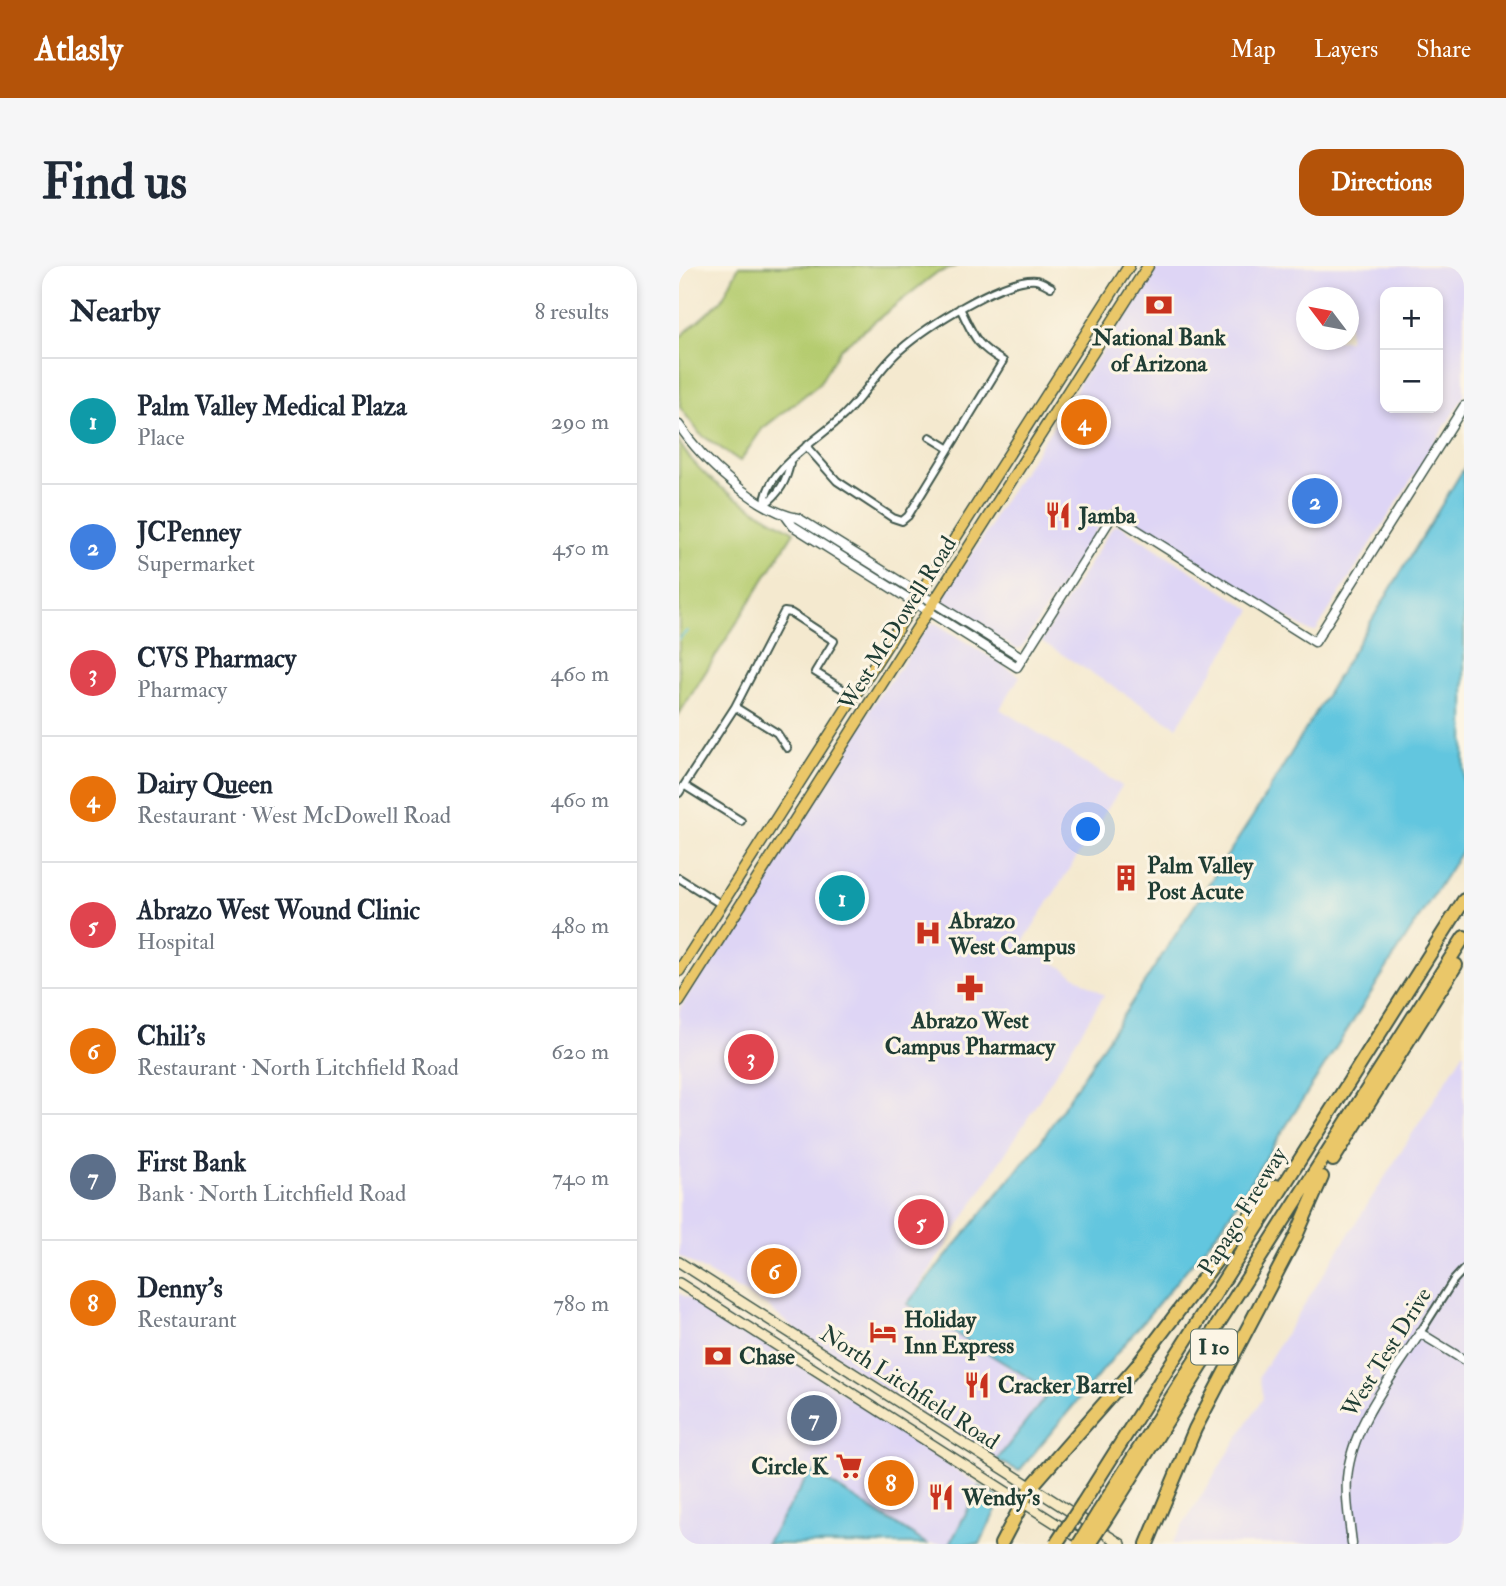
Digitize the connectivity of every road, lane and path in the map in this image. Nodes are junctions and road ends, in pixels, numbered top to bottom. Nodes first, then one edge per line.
1 (1129, 266) edge
2 (1148, 266) edge
3 (1051, 287) dead end
4 (1106, 302) junction
5 (960, 308) junction
6 (1119, 310) junction
7 (1464, 406) edge
8 (679, 425) edge
9 (930, 437) dead end
10 (806, 446) junction
11 (948, 448) junction
12 (765, 503) junction
13 (916, 598) junction
14 (933, 601) junction
15 (927, 611) junction
16 (1023, 658) junction
17 (853, 696) junction
18 (735, 707) junction
19 (787, 748) dead end
20 (685, 786) junction
21 (679, 793) edge
22 (741, 821) dead end
23 (679, 878) edge
24 (1464, 900) edge
25 (722, 905) junction
26 (1464, 937) edge
27 (1464, 953) edge
28 (679, 971) edge
29 (679, 1002) edge
30 (1292, 1171) junction
31 (1322, 1177) junction
32 (679, 1262) edge
33 (1464, 1269) edge
34 (679, 1283) edge
35 (1420, 1333) junction
36 (1464, 1360) edge
37 (1031, 1487) junction
38 (1022, 1502) junction
39 (1102, 1515) junction
40 (1001, 1544) edge
41 (1056, 1544) edge
42 (1079, 1544) edge
43 (1089, 1544) edge
44 (1121, 1544) edge
45 (1147, 1544) edge
46 (1352, 1544) edge

1 - 4 main road, West McDowell Road
2 - 6 main road, West McDowell Road
3 - 5 street
4 - 6 main road
4 - 13 main road, West McDowell Road
5 - 10 street
5 - 11 street
6 - 14 main road, West McDowell Road
7 - 16 street
8 - 12 street
9 - 11 street
10 - 11 street
10 - 12 street
12 - 13 street
13 - 14 street
13 - 15 street
13 - 17 main road, West McDowell Road
14 - 15 main road, West McDowell Road
14 - 16 street
15 - 16 street
15 - 29 main road, West McDowell Road
17 - 18 street
17 - 25 main road, West McDowell Road
18 - 19 street
18 - 20 street
20 - 21 street
20 - 22 street
23 - 25 street
24 - 30 highway, Papago Freeway / I 10
25 - 28 main road, West McDowell Road
26 - 39 highway
27 - 31 highway, I 10
30 - 37 highway
30 - 41 highway, Papago Freeway / I 10, bridge
31 - 39 highway, I 10
31 - 45 highway
32 - 37 main road, North Litchfield Road
33 - 35 street, West Test Drive
34 - 38 main road, North Litchfield Road
35 - 36 street
35 - 46 street, West Test Drive
37 - 38 highway
37 - 44 main road, North Litchfield Road
38 - 40 highway
38 - 43 main road, North Litchfield Road
39 - 42 highway, bridge
39 - 43 highway, I 10, bridge

